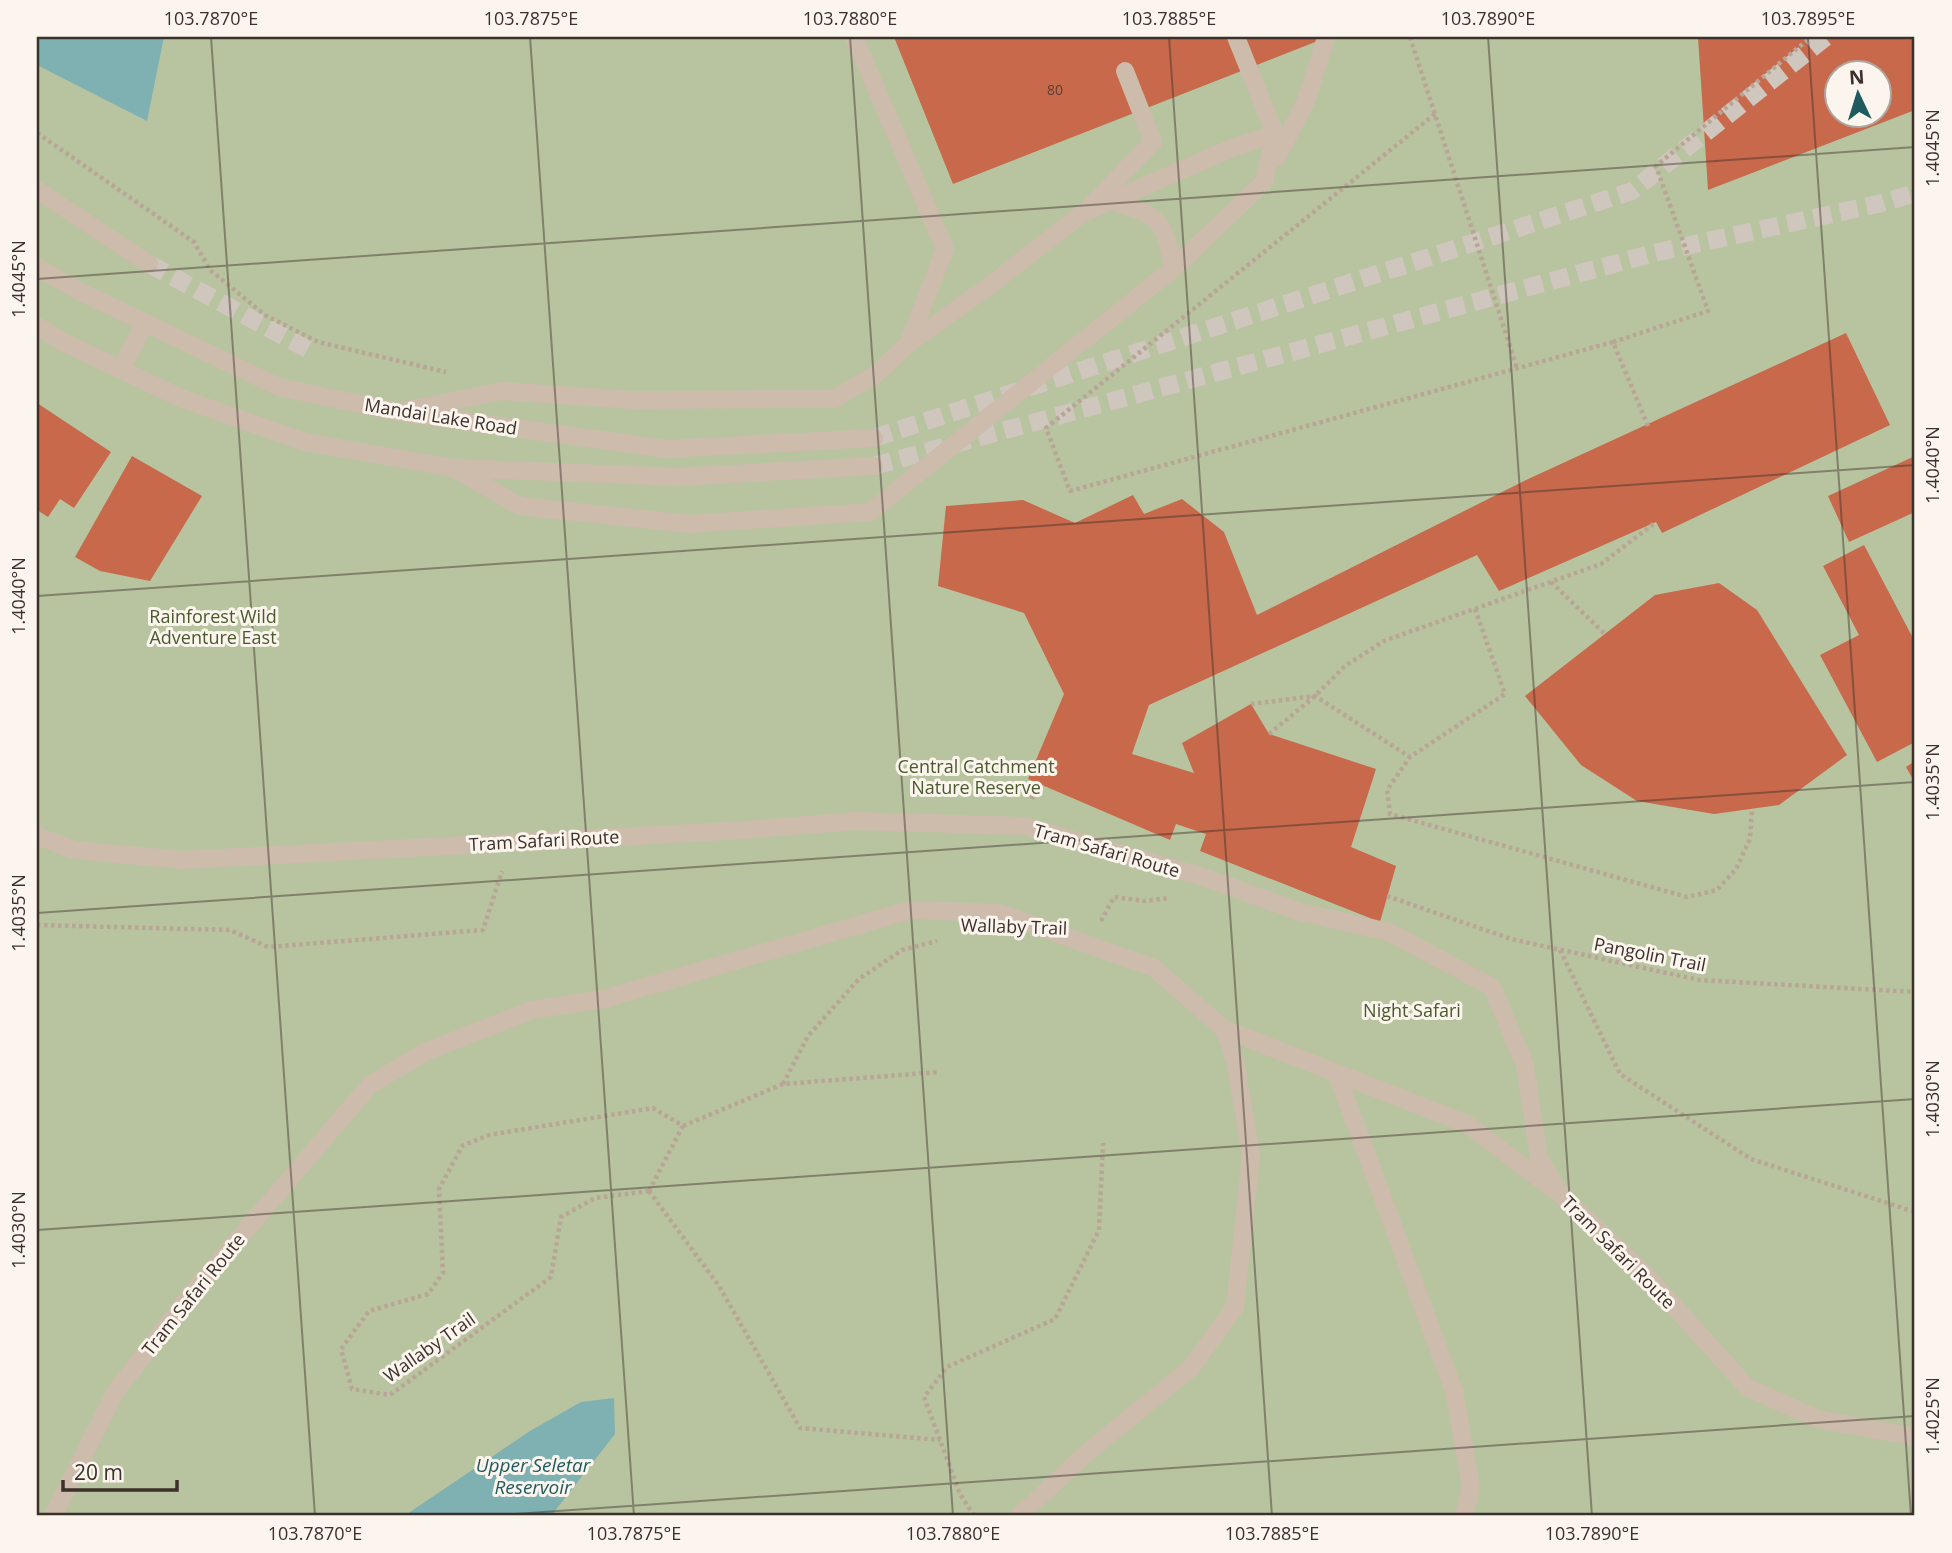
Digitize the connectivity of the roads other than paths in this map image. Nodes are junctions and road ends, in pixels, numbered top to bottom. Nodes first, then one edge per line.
1 (854, 37) edge
2 (1236, 37) edge
3 (1326, 38) edge
4 (1125, 71) dead end
5 (1275, 134) junction
6 (1264, 182) junction
7 (37, 190) edge
8 (1110, 201) junction
9 (1083, 213) junction
10 (149, 264) tunnel mouth
11 (37, 267) edge
12 (1174, 268) junction
13 (145, 323) junction
14 (37, 326) edge
15 (908, 344) junction
16 (121, 369) junction
17 (398, 412) junction
18 (874, 439) tunnel mouth
19 (874, 466) tunnel mouth
20 (453, 468) junction
21 (37, 836) edge
22 (1224, 1030) junction
23 (1337, 1074) junction
24 (1561, 1195) junction
25 (1915, 1437) edge
26 (53, 1516) edge
27 (1019, 1516) edge
28 (1464, 1516) edge

1 - 15 street
2 - 5 street
3 - 6 street
4 - 9 street
5 - 6 street
5 - 8 street
6 - 12 street
7 - 10 street
8 - 9 street
8 - 12 street
9 - 15 street
11 - 13 street, Mandai Lake Road
12 - 20 street
13 - 16 street
13 - 17 street, Mandai Lake Road
14 - 16 street
15 - 17 street
16 - 20 street
17 - 18 street, Mandai Lake Road
19 - 20 street
21 - 24 street, Tram Safari Route
22 - 23 street
22 - 26 street, Tram Safari Route
22 - 27 street, Tram Safari Route
23 - 24 street
23 - 28 street
24 - 25 street, Tram Safari Route

